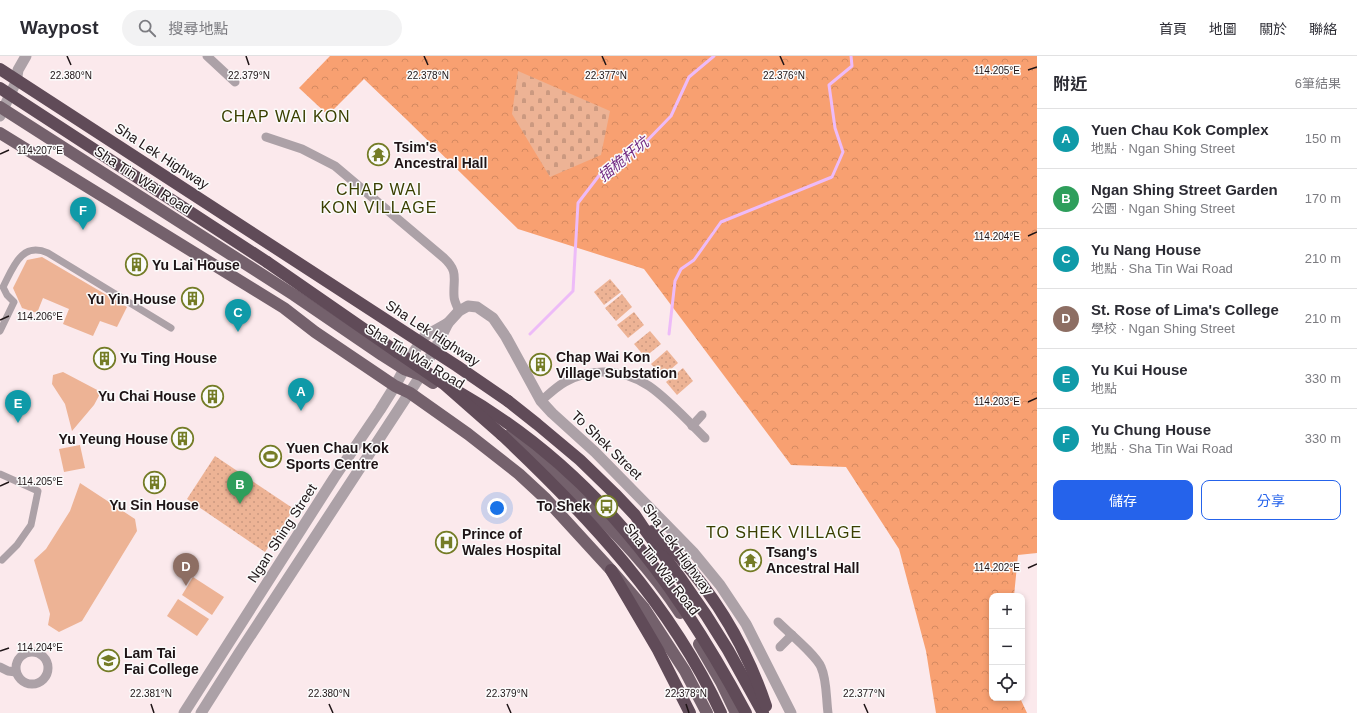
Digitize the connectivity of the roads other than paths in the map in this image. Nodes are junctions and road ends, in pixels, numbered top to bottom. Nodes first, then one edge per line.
1 (26, 56) edge
2 (207, 56) edge
3 (0, 69) edge
4 (18, 70) junction
5 (235, 82) dead end
6 (0, 88) edge
7 (1, 111) edge
8 (0, 133) edge
9 (266, 137) dead end
10 (459, 310) junction
11 (448, 323) junction
12 (171, 328) dead end
13 (0, 331) edge
14 (404, 369) junction
15 (422, 375) junction
16 (444, 384) junction
17 (395, 386) junction
18 (410, 393) junction
19 (541, 401) junction
20 (702, 415) dead end
21 (692, 426) junction
22 (705, 438) dead end
23 (0, 474) edge
24 (636, 515) junction
25 (2, 560) dead end
26 (612, 570) junction
27 (778, 622) dead end
28 (792, 635) junction
29 (780, 647) dead end
30 (0, 667) edge
31 (16, 672) dead end
32 (184, 713) edge
33 (201, 713) edge
34 (690, 713) edge
35 (707, 713) edge
36 (721, 713) edge
37 (736, 713) edge
38 (746, 713) edge
39 (763, 713) edge
40 (768, 713) edge
41 (791, 713) edge
42 (828, 713) edge

1 - 4 street
2 - 5 street
3 - 24 highway, Sha Lek Highway, bridge
4 - 6 street
4 - 7 street
6 - 16 highway, Sha Lek Highway, bridge
7 - 14 main road, Sha Tin Wai Road
8 - 17 main road
9 - 10 street
10 - 11 street
10 - 19 street, To Shek Street
11 - 14 street
11 - 15 street
12 - 13 street
14 - 15 main road, Sha Tin Wai Road
14 - 17 street, Ngan Shing Street
15 - 18 street
15 - 37 main road, Sha Tin Wai Road
16 - 36 highway, bridge
16 - 38 highway, Sha Lek Highway, bridge
17 - 18 main road
17 - 32 street, Ngan Shing Street
18 - 26 main road
18 - 33 street
19 - 21 street
19 - 41 street, To Shek Street
20 - 21 street
21 - 22 street
23 - 25 street
24 - 39 highway, Sha Lek Highway
24 - 40 highway
26 - 34 highway
26 - 35 main road
27 - 28 street
28 - 29 street
28 - 42 street
30 - 31 street

